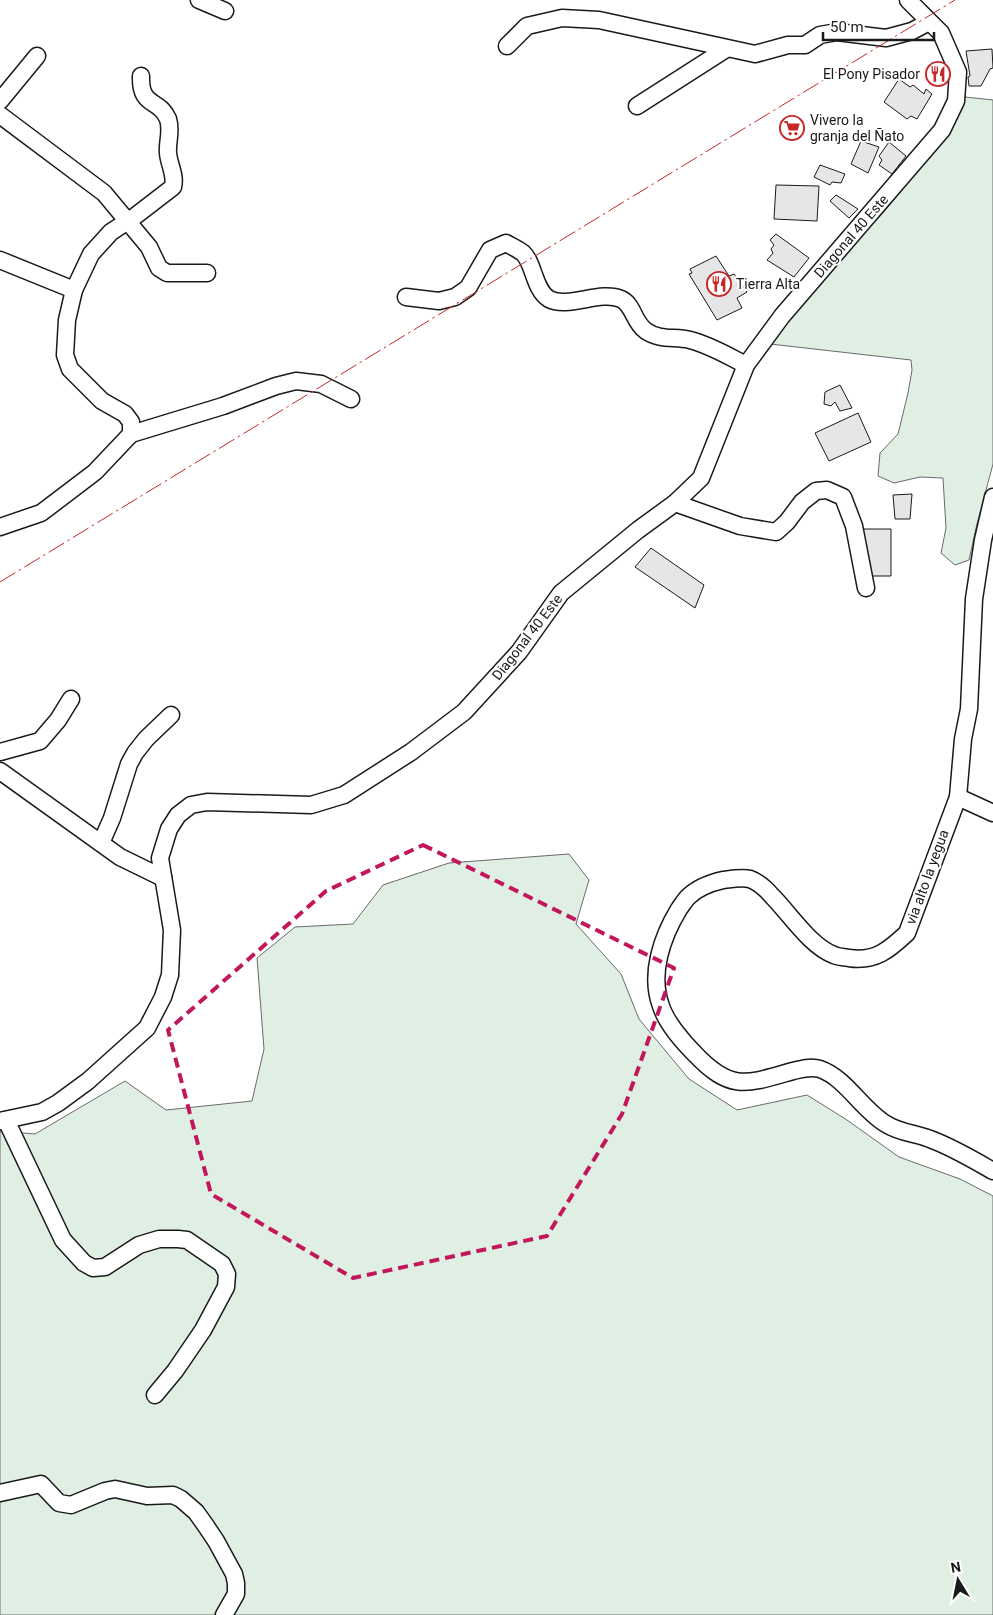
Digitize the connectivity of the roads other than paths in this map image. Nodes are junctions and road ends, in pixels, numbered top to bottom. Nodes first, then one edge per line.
1 (199, 0) edge
2 (908, 0) edge
3 (225, 11) dead end
4 (929, 22) junction
5 (506, 46) dead end
6 (726, 49) junction
7 (37, 56) dead end
8 (141, 76) dead end
9 (0, 101) edge
10 (637, 106) dead end
11 (0, 116) edge
12 (128, 220) junction
13 (0, 260) edge
14 (206, 273) dead end
15 (74, 290) junction
16 (406, 297) dead end
17 (746, 365) junction
18 (351, 399) dead end
19 (131, 434) junction
20 (993, 497) edge
21 (675, 503) junction
22 (0, 527) edge
23 (866, 588) dead end
24 (71, 699) dead end
25 (171, 715) dead end
26 (0, 752) edge
27 (0, 771) edge
28 (958, 797) junction
29 (993, 813) edge
30 (101, 843) junction
31 (163, 878) junction
32 (3, 1121) edge
33 (993, 1171) edge
34 (155, 1395) dead end
35 (0, 1493) edge
36 (224, 1615) edge

1 - 3 street
2 - 4 street, Diagonal 40 Este
4 - 6 street
4 - 17 street, Diagonal 40 Este
5 - 6 street
6 - 10 street
7 - 9 street
8 - 12 street
11 - 12 street
12 - 14 street
12 - 15 street
13 - 15 street
15 - 19 street
16 - 17 street
17 - 21 street, Diagonal 40 Este
18 - 19 street
19 - 22 street
20 - 28 street, via alto la yegua
21 - 23 street
21 - 31 street, Diagonal 40 Este
24 - 26 street
25 - 30 street
27 - 30 street
28 - 29 street
28 - 33 street, via alto la yegua
30 - 31 street
31 - 32 street, Diagonal 40 Este
32 - 34 street
35 - 36 street

